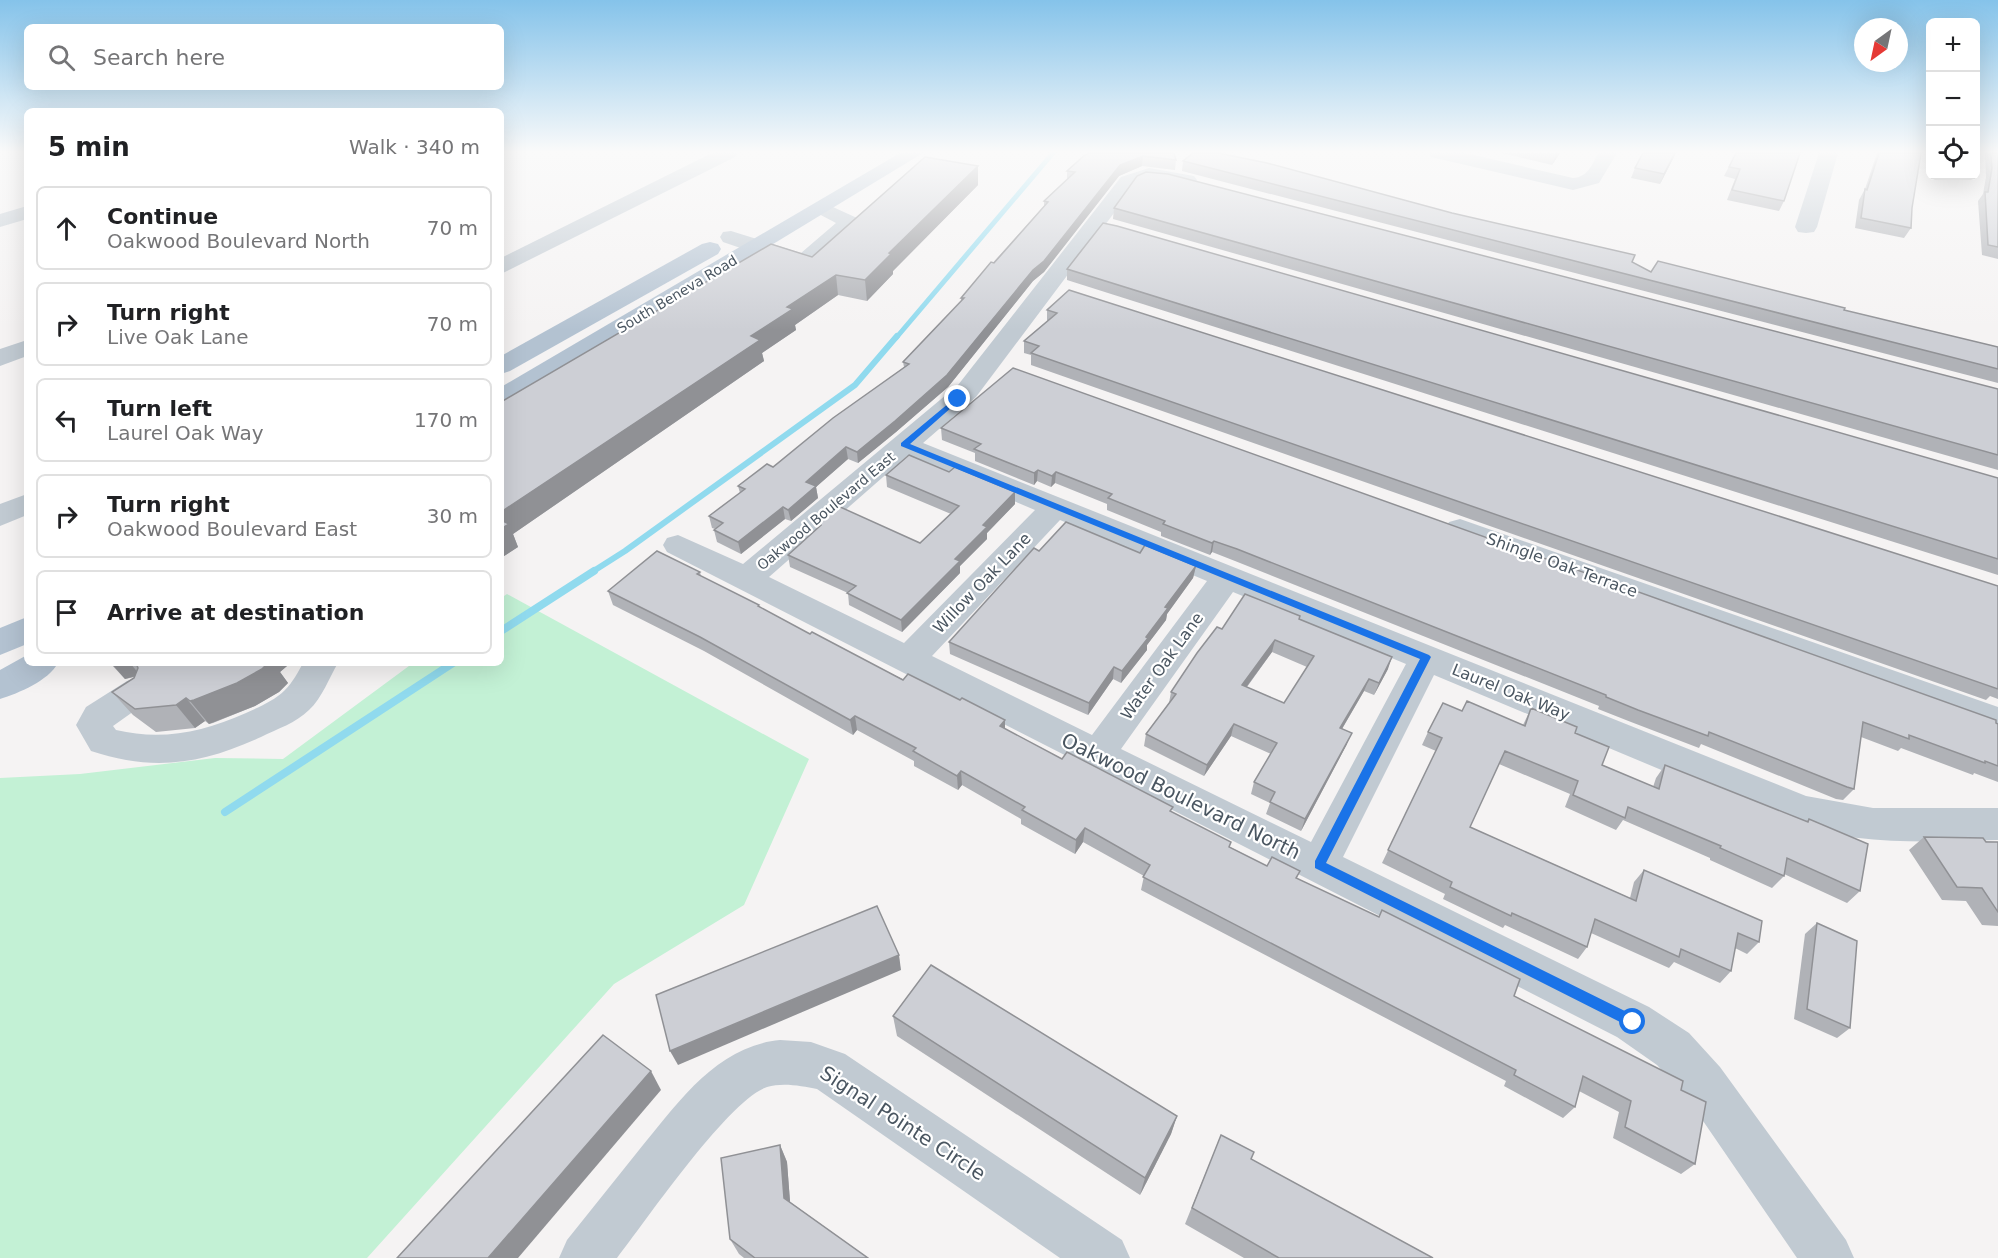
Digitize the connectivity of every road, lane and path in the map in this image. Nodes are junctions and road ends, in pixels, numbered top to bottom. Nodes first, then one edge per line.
1 (611, 212) edge
2 (776, 212) edge
3 (816, 212) edge
4 (829, 212) edge
5 (1114, 212) edge
6 (1811, 212) edge
7 (24, 213) edge
8 (0, 221) edge
9 (1806, 227) dead end
10 (731, 237) junction
11 (758, 246) junction
12 (504, 265) edge
13 (24, 348) edge
14 (0, 358) edge
15 (504, 364) edge
16 (504, 396) edge
17 (904, 445) junction
18 (24, 504) edge
19 (1056, 506) junction
20 (0, 516) edge
21 (1429, 518) edge
22 (678, 545) dead end
23 (1227, 577) junction
24 (746, 579) junction
25 (24, 631) edge
26 (0, 643) edge
27 (1426, 657) junction
28 (908, 660) junction
29 (36, 666) edge
30 (319, 666) edge
31 (0, 686) edge
32 (139, 690) edge
33 (1998, 720) edge
34 (1098, 755) junction
35 (1998, 824) edge
36 (1319, 865) junction
37 (593, 1255) edge
38 (1104, 1258) edge
39 (1828, 1258) edge

1 - 12 street
2 - 10 main road, South Beneva Road
3 - 11 main road, South Beneva Road
4 - 11 street
5 - 17 street, Oakwood Boulevard East
6 - 9 street
7 - 8 street
10 - 11 street
10 - 15 main road, South Beneva Road
11 - 16 main road, South Beneva Road
13 - 14 street
17 - 19 street, Laurel Oak Way
17 - 24 street, Oakwood Boulevard East
18 - 20 street
19 - 23 street, Laurel Oak Way
19 - 28 street, Willow Oak Lane
21 - 33 street, Shingle Oak Terrace
22 - 24 street, Oakwood Boulevard North
23 - 27 street, Laurel Oak Way
23 - 34 street, Water Oak Lane
24 - 28 street, Oakwood Boulevard North
25 - 26 main road
27 - 35 street, Laurel Oak Way
27 - 36 street
28 - 34 street, Oakwood Boulevard North
29 - 31 main road
30 - 32 street
34 - 36 street, Oakwood Boulevard North
36 - 39 street, Oakwood Boulevard North
37 - 38 street, Signal Pointe Circle

